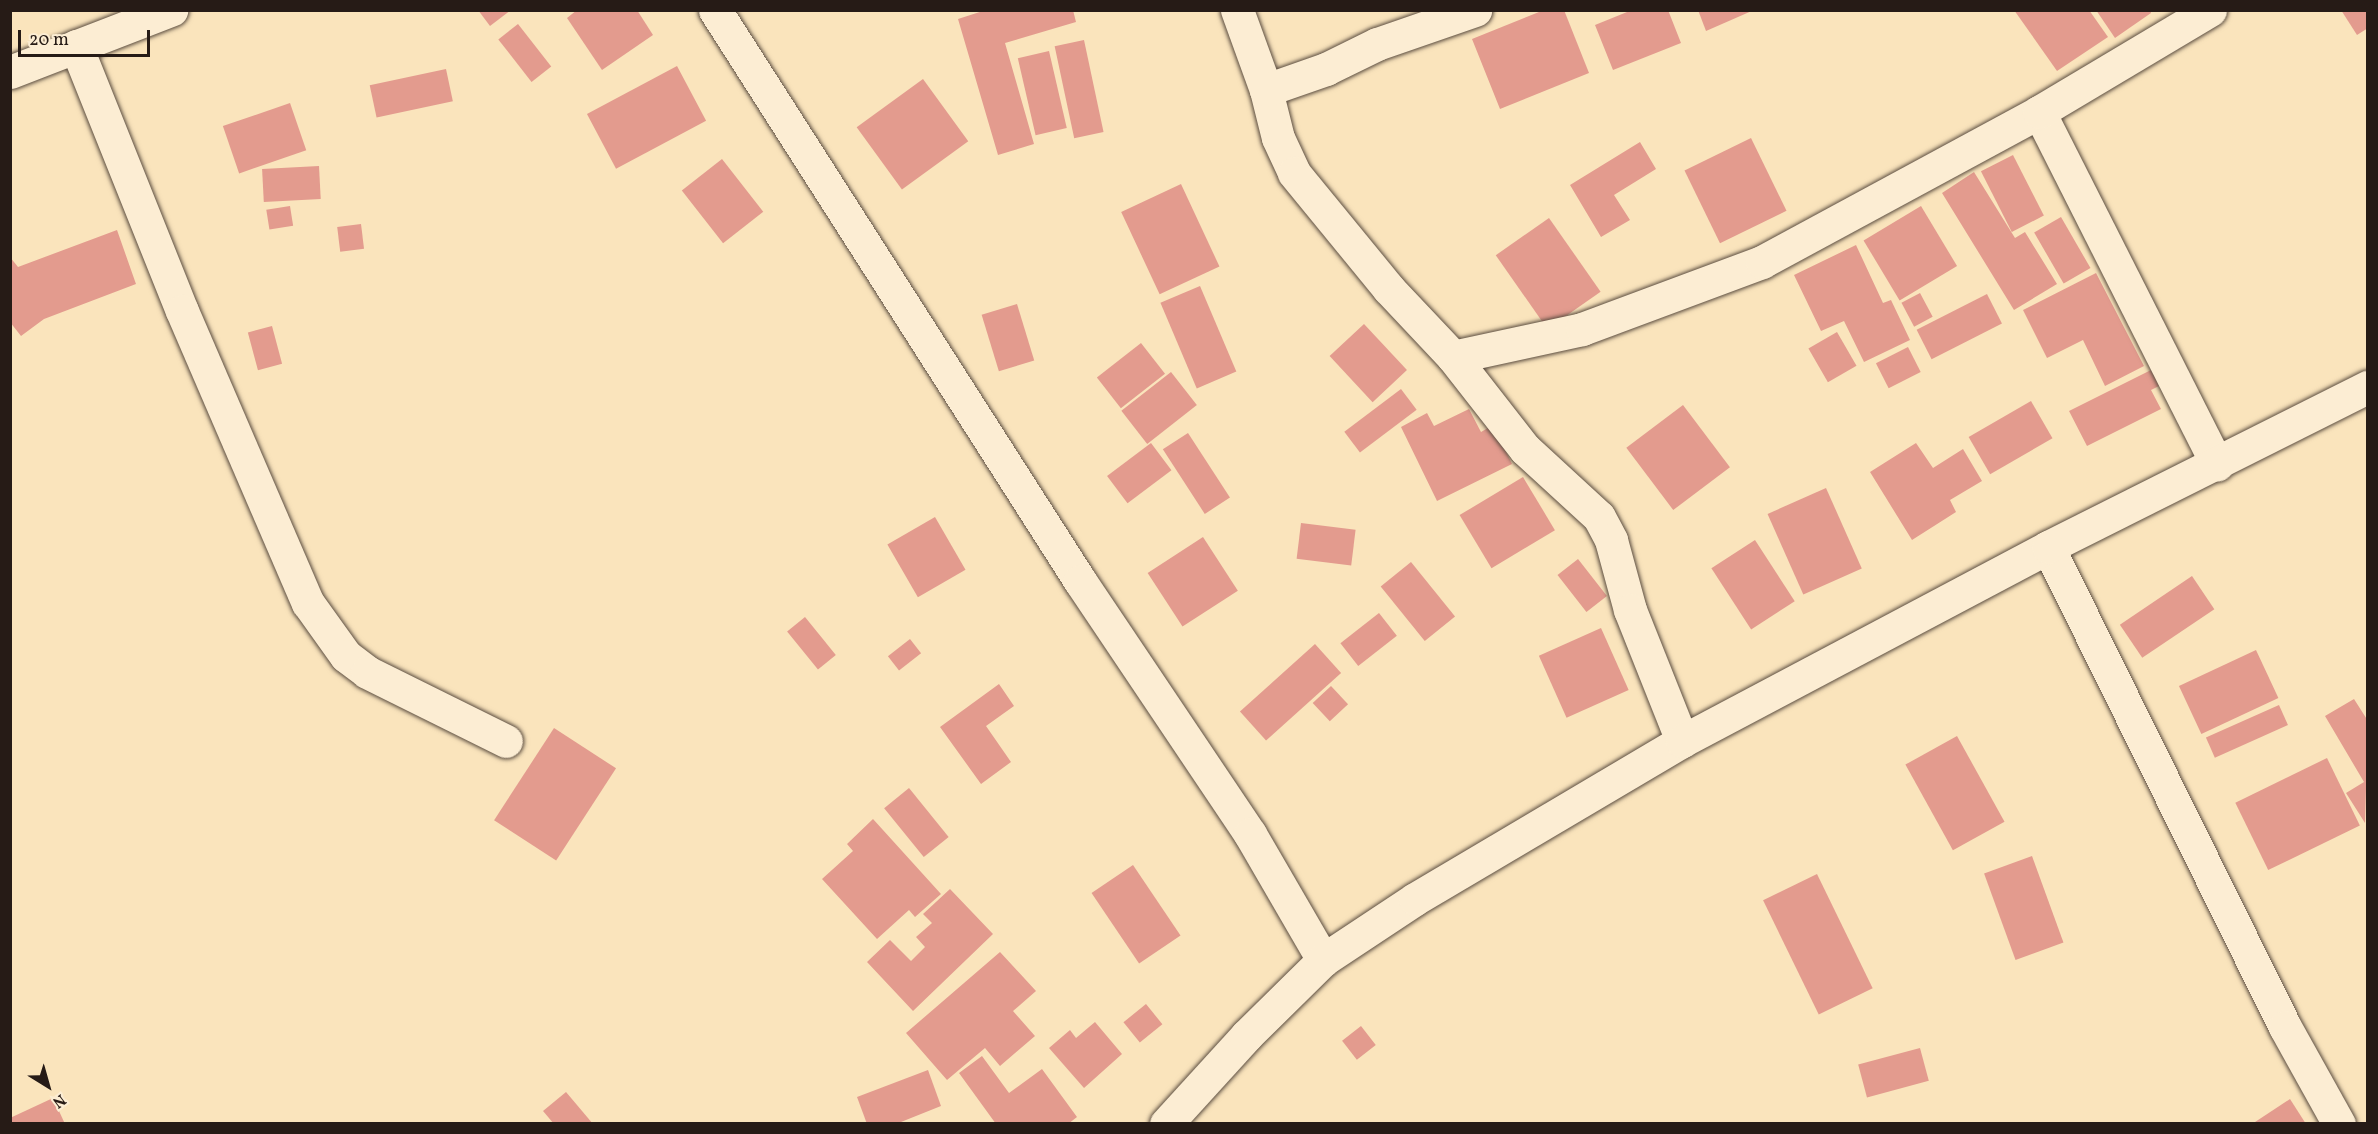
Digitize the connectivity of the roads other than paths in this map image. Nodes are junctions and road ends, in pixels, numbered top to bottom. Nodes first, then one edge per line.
1 (171, 10) edge
2 (716, 10) edge
3 (1237, 10) edge
4 (1476, 10) edge
5 (2210, 10) edge
6 (76, 46) junction
7 (10, 72) edge
8 (1266, 90) junction
9 (2039, 112) junction
10 (1454, 357) junction
11 (2367, 387) edge
12 (2217, 465) junction
13 (2048, 547) junction
14 (506, 741) dead end
15 (1682, 741) junction
16 (1323, 960) junction
17 (1166, 1124) edge
18 (2339, 1124) edge

1 - 6 street
2 - 16 street
3 - 8 street
4 - 8 street
5 - 9 street
6 - 7 street
6 - 14 street
8 - 10 street
9 - 10 street
9 - 12 street
10 - 15 street
11 - 12 street
12 - 13 street
13 - 15 street
13 - 18 street
15 - 16 street
16 - 17 street

